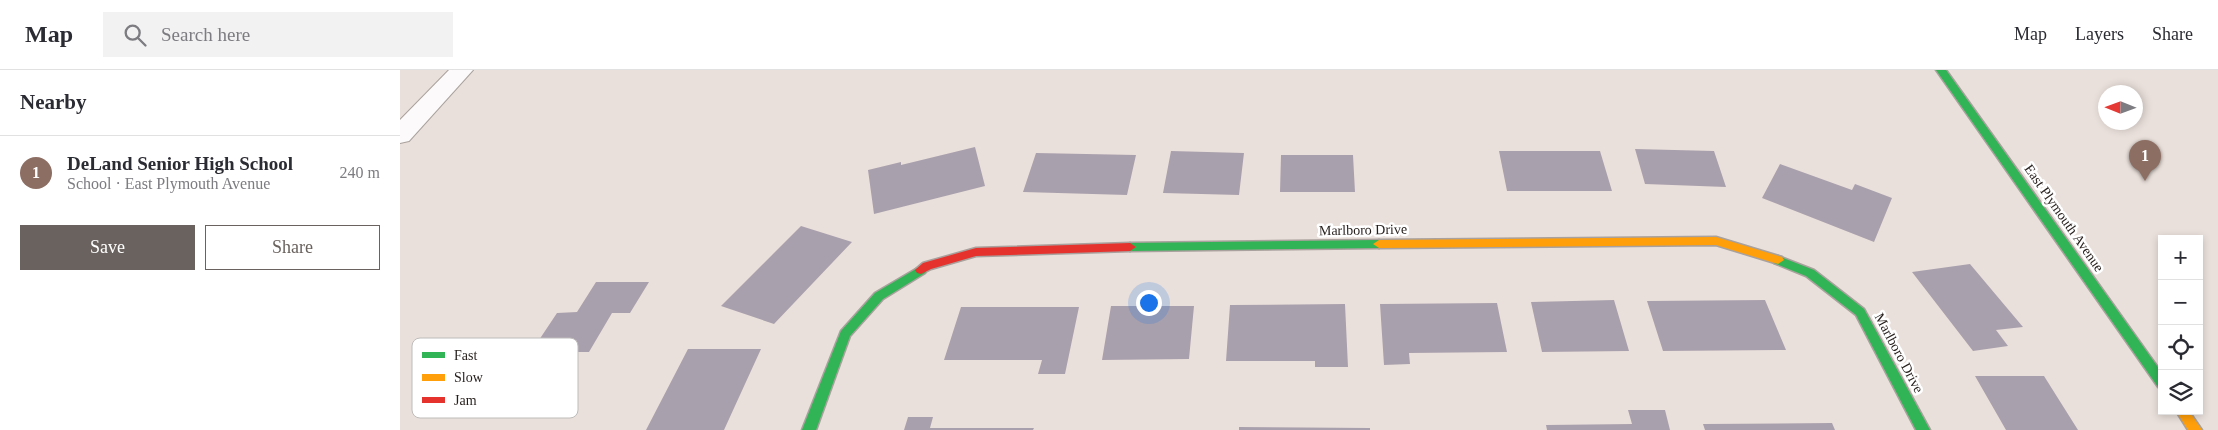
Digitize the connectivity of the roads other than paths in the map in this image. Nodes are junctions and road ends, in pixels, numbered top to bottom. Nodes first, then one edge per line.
1 (462, 70) edge
2 (1941, 70) edge
3 (400, 135) edge
4 (2158, 376) edge
5 (2185, 415) edge
6 (808, 430) edge
7 (1923, 430) edge
8 (2195, 430) edge

1 - 3 street
2 - 4 street, East Plymouth Avenue
5 - 8 street
6 - 7 street, Marlboro Drive

